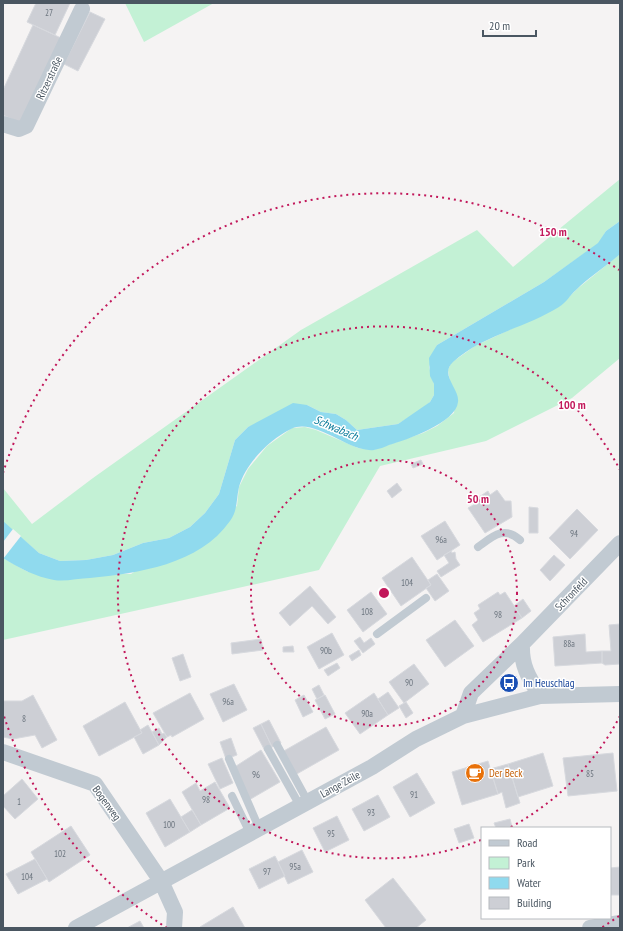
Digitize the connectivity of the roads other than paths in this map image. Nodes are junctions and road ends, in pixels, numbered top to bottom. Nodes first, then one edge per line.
1 (82, 9) dead end
2 (3, 124) edge
3 (520, 540) dead end
4 (620, 543) edge
5 (478, 548) dead end
6 (426, 598) dead end
7 (377, 634) dead end
8 (522, 644) junction
9 (620, 694) edge
10 (540, 696) junction
11 (463, 716) junction
12 (278, 745) dead end
13 (268, 749) dead end
14 (3, 752) edge
15 (228, 759) dead end
16 (232, 796) dead end
17 (304, 804) junction
18 (255, 830) junction
19 (161, 882) junction
20 (620, 923) edge
21 (76, 928) edge
22 (174, 928) edge
23 (590, 928) edge

1 - 2 street, Ritzerstraße
3 - 5 lane
4 - 8 street, Schronfeld
6 - 7 lane
8 - 10 street
8 - 11 street, Schronfeld
9 - 10 street, Lange Zeile
10 - 11 street, Lange Zeile
11 - 17 street, Lange Zeile
12 - 17 lane
13 - 17 lane
14 - 19 street, Bogenweg
15 - 18 lane
16 - 18 lane
17 - 18 street, Lange Zeile
18 - 19 street, Lange Zeile
19 - 21 street, Lange Zeile
19 - 22 street, Bogenweg
20 - 23 street

